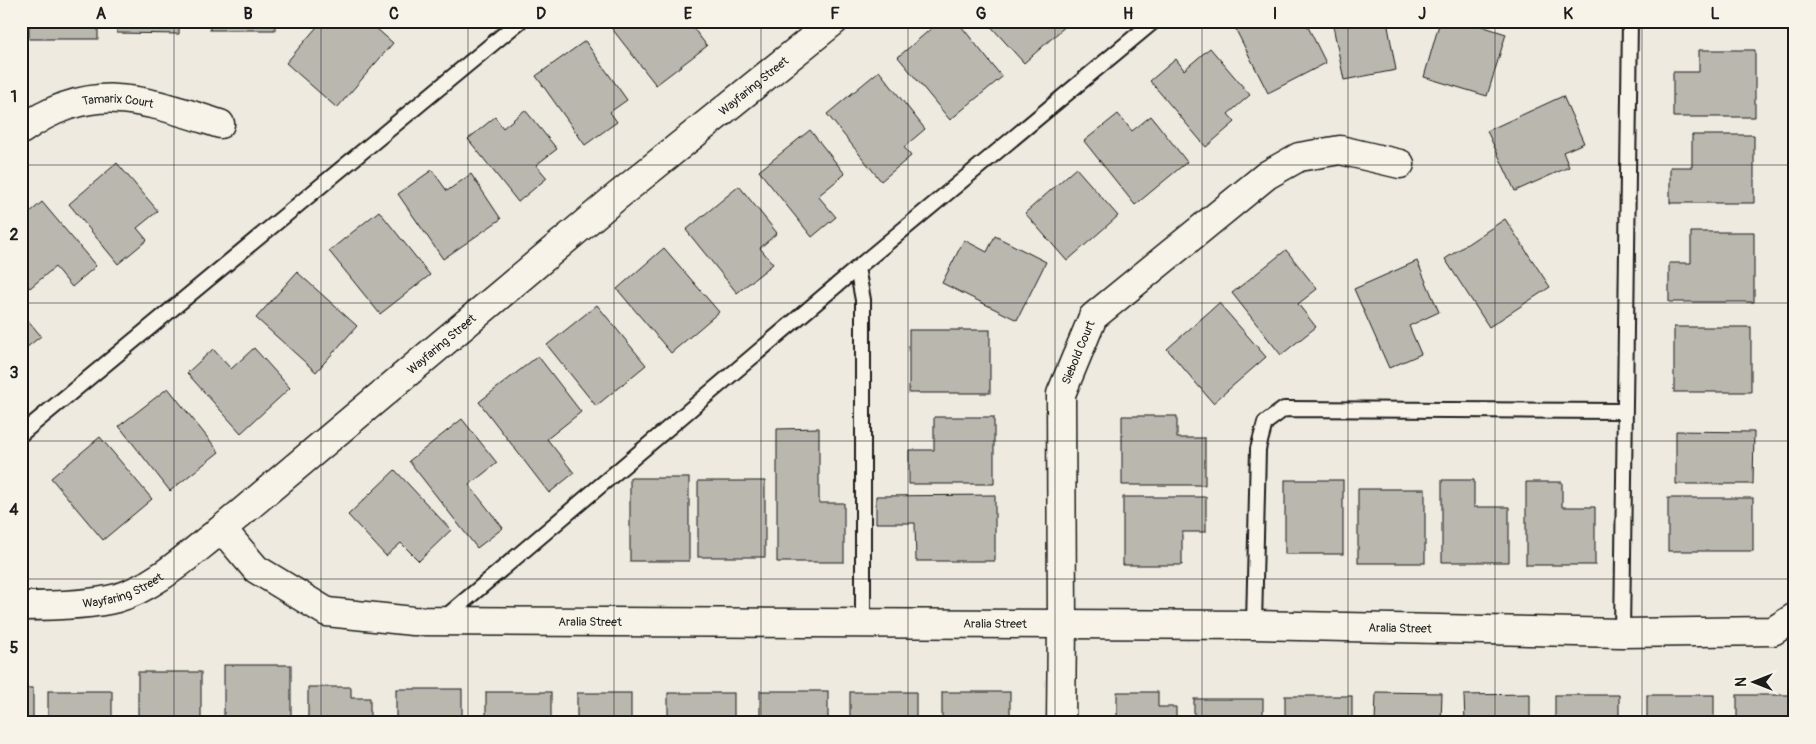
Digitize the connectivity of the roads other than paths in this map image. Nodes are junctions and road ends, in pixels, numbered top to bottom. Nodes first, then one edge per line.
1 (520, 21) edge
2 (834, 21) edge
3 (1154, 21) edge
4 (1630, 21) edge
5 (220, 124) dead end
6 (21, 130) edge
7 (1400, 164) dead end
8 (857, 268) junction
9 (1624, 411) junction
10 (21, 434) edge
11 (222, 529) junction
12 (21, 606) edge
13 (1795, 617) edge
14 (441, 621) junction
15 (863, 624) junction
16 (1062, 624) junction
17 (1254, 625) junction
18 (1622, 633) junction
19 (1060, 723) edge

1 - 10 lane
2 - 11 street, Wayfaring Street
3 - 8 lane
4 - 9 lane
5 - 6 street, Tamarix Court
7 - 16 street, Siebold Court
8 - 14 lane
8 - 15 lane
9 - 17 lane
9 - 18 lane
11 - 12 street, Wayfaring Street
11 - 14 street, Aralia Street
13 - 18 street, Aralia Street
14 - 15 street, Aralia Street
15 - 16 street, Aralia Street
16 - 17 street, Aralia Street
16 - 19 street, Siebold Court
17 - 18 street, Aralia Street

